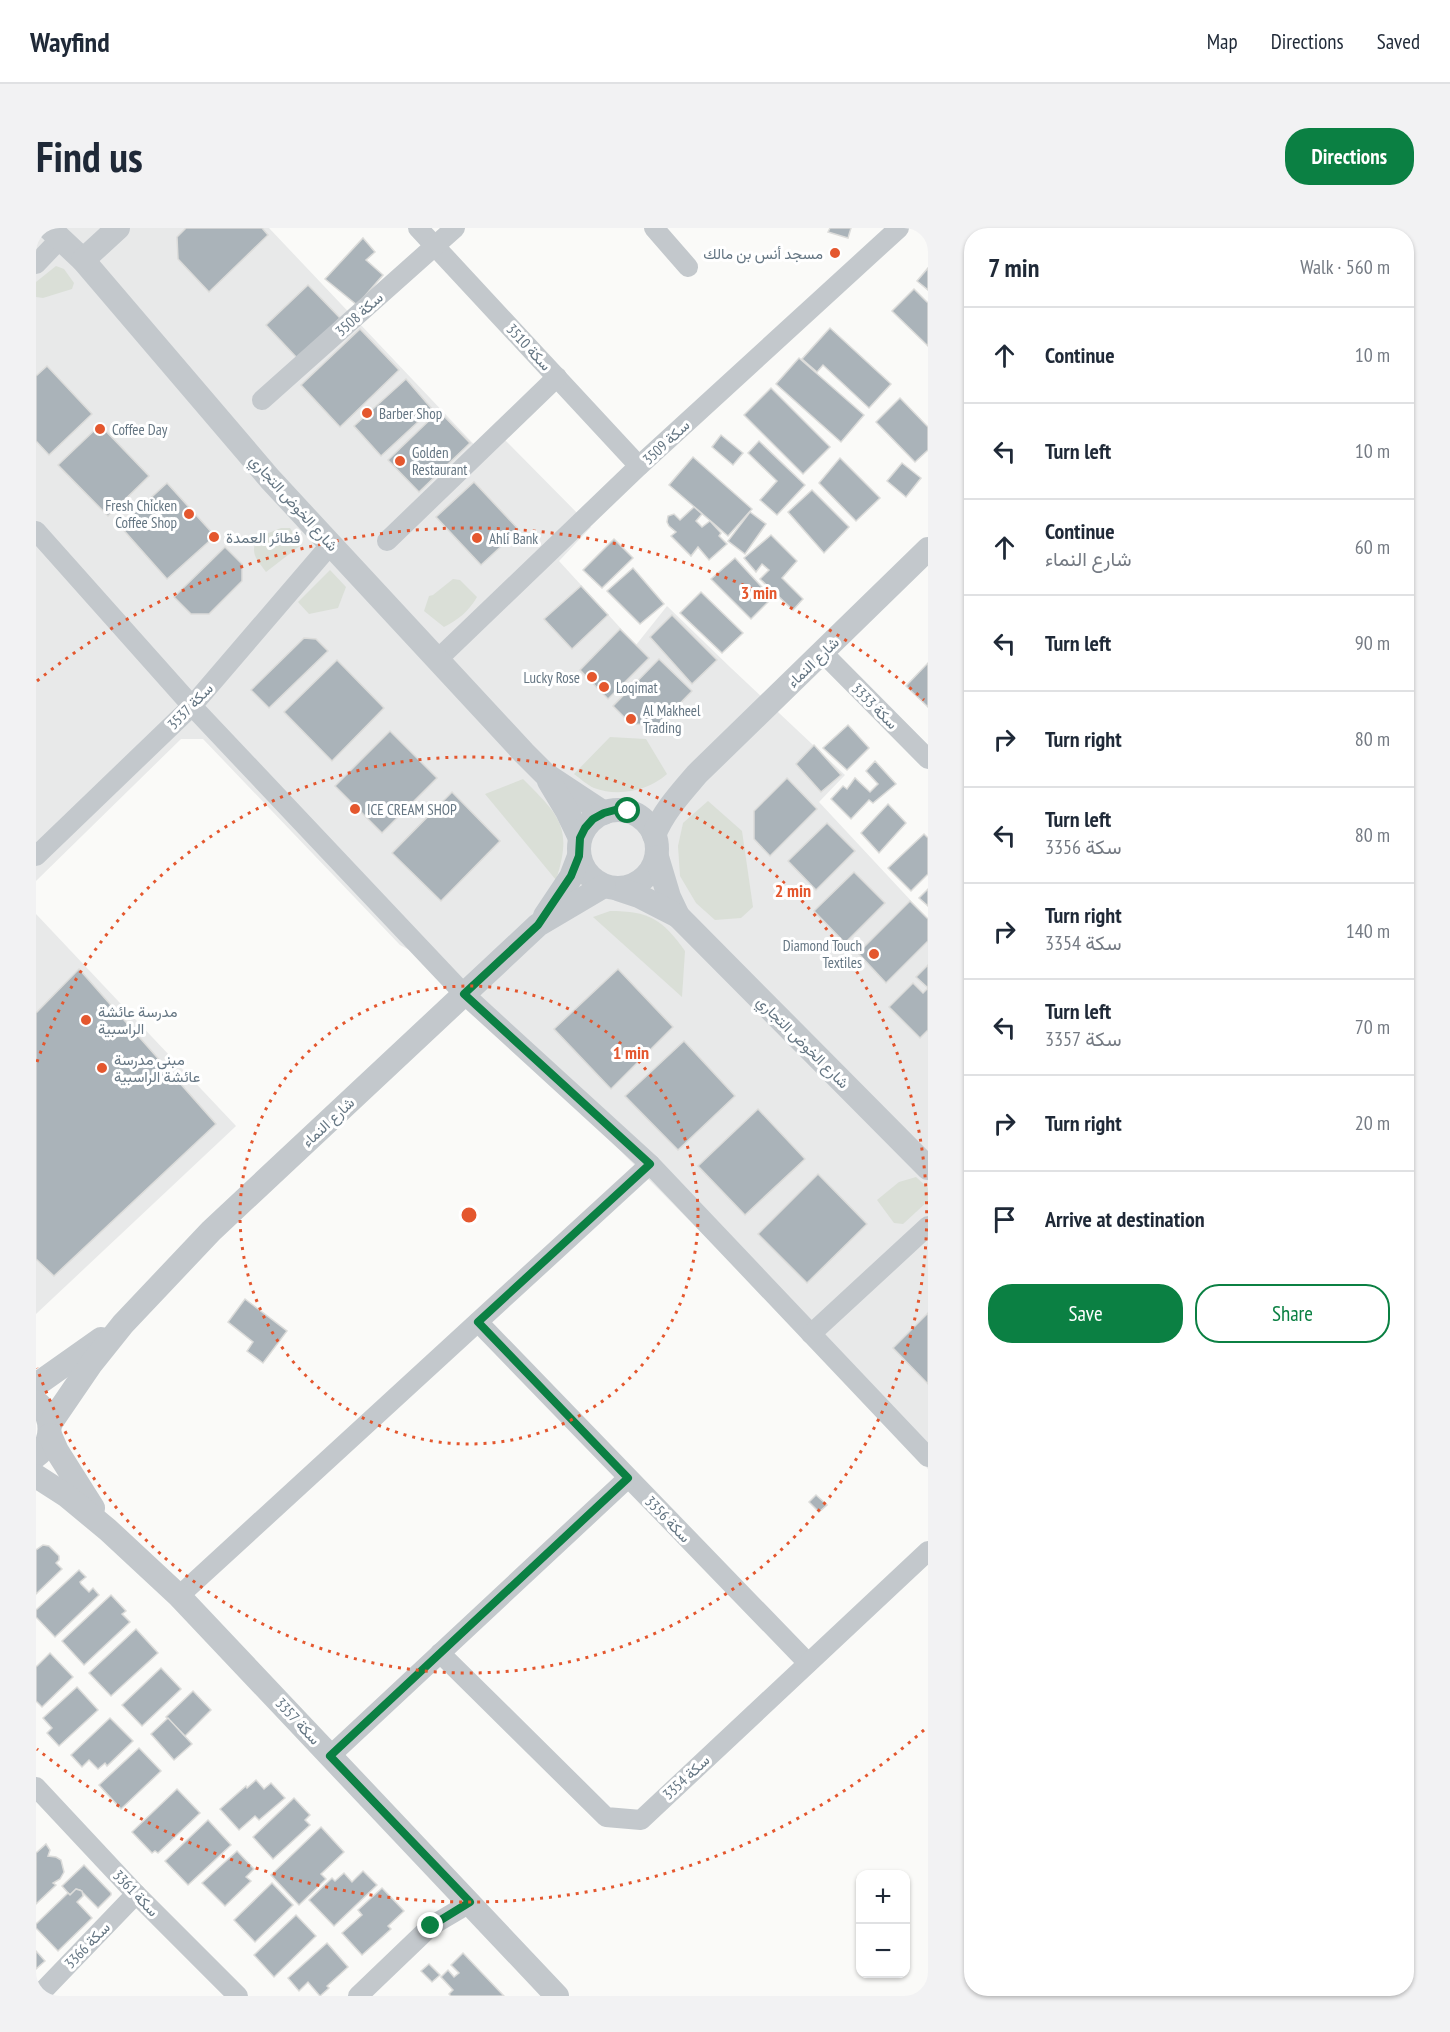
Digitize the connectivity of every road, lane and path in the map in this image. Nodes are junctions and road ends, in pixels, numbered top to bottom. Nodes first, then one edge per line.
1 (118, 228) edge
2 (418, 228) edge
3 (455, 228) edge
4 (654, 228) edge
5 (899, 228) edge
6 (54, 234) edge
7 (435, 246) junction
8 (83, 260) junction
9 (36, 264) edge
10 (688, 267) dead end
11 (556, 377) junction
12 (262, 400) dead end
13 (639, 466) junction
14 (36, 531) edge
15 (387, 541) dead end
16 (331, 544) junction
17 (928, 549) edge
18 (823, 653) junction
19 (437, 660) junction
20 (192, 706) junction
21 (928, 759) edge
22 (545, 774) junction
23 (697, 774) junction
24 (628, 811) junction
25 (604, 813) junction
26 (656, 846) junction
27 (580, 847) junction
28 (36, 856) edge
29 (611, 888) junction
30 (678, 916) junction
31 (538, 925) junction
32 (464, 994) junction
33 (650, 1164) junction
34 (928, 1168) edge
35 (928, 1226) edge
36 (478, 1322) junction
37 (123, 1324) junction
38 (811, 1334) junction
39 (36, 1385) edge
40 (36, 1402) edge
41 (50, 1430) junction
42 (36, 1456) edge
43 (928, 1457) edge
44 (36, 1476) edge
45 (628, 1478) junction
46 (108, 1530) junction
47 (928, 1551) edge
48 (179, 1596) junction
49 (440, 1653) junction
50 (808, 1663) junction
51 (330, 1756) junction
52 (36, 1787) edge
53 (136, 1893) junction
54 (470, 1902) junction
55 (38, 1996) edge
56 (238, 1996) edge
57 (358, 1996) edge
58 (556, 1996) edge

1 - 8 street
2 - 7 street, سكة 3510
3 - 7 street, سكة 3508
4 - 10 street
5 - 13 street, سكة 3509
6 - 8 street, شارع الخوض التجاري
6 - 9 street
7 - 11 street, سكة 3510
7 - 12 street, سكة 3508
8 - 16 street, شارع الخوض التجاري
11 - 13 street, سكة 3510
11 - 15 street
13 - 19 street, سكة 3509
14 - 20 street
16 - 19 street, شارع الخوض التجاري
16 - 20 street, سكة 3537
17 - 18 street, شارع النماء
18 - 21 street, سكة 3333
18 - 23 street, شارع النماء
19 - 22 street, شارع الخوض التجاري
20 - 28 street, سكة 3537
20 - 32 street
22 - 25 street, شارع الخوض التجاري
22 - 27 street, شارع الخوض التجاري
23 - 24 street, شارع النماء
23 - 26 street, شارع النماء
24 - 25 street
24 - 26 street
25 - 27 street
26 - 29 street
26 - 30 street, شارع الخوض التجاري
27 - 29 street
27 - 31 street, شارع النماء
29 - 30 street, شارع الخوض التجاري
29 - 31 street, شارع النماء
30 - 34 street, شارع الخوض التجاري
31 - 32 street, شارع النماء
32 - 33 street
32 - 37 street, شارع النماء
33 - 36 street
33 - 38 street
35 - 38 street
36 - 45 street, سكة 3356
36 - 48 street
37 - 39 street, شارع النماء
37 - 41 street, شارع النماء
38 - 43 street
40 - 41 street, سكة 3357
41 - 42 street, شارع النماء
41 - 46 street, سكة 3357
44 - 46 street, سكة 3357
45 - 49 street
45 - 50 street, سكة 3356
46 - 48 street, سكة 3357
47 - 50 street, سكة 3354
48 - 51 street, سكة 3357
49 - 50 street, سكة 3354
49 - 51 street
51 - 54 street, سكة 3357
52 - 53 street, سكة 3361
53 - 55 street, سكة 3366
53 - 56 street, سكة 3361
54 - 57 street
54 - 58 street, سكة 3357

